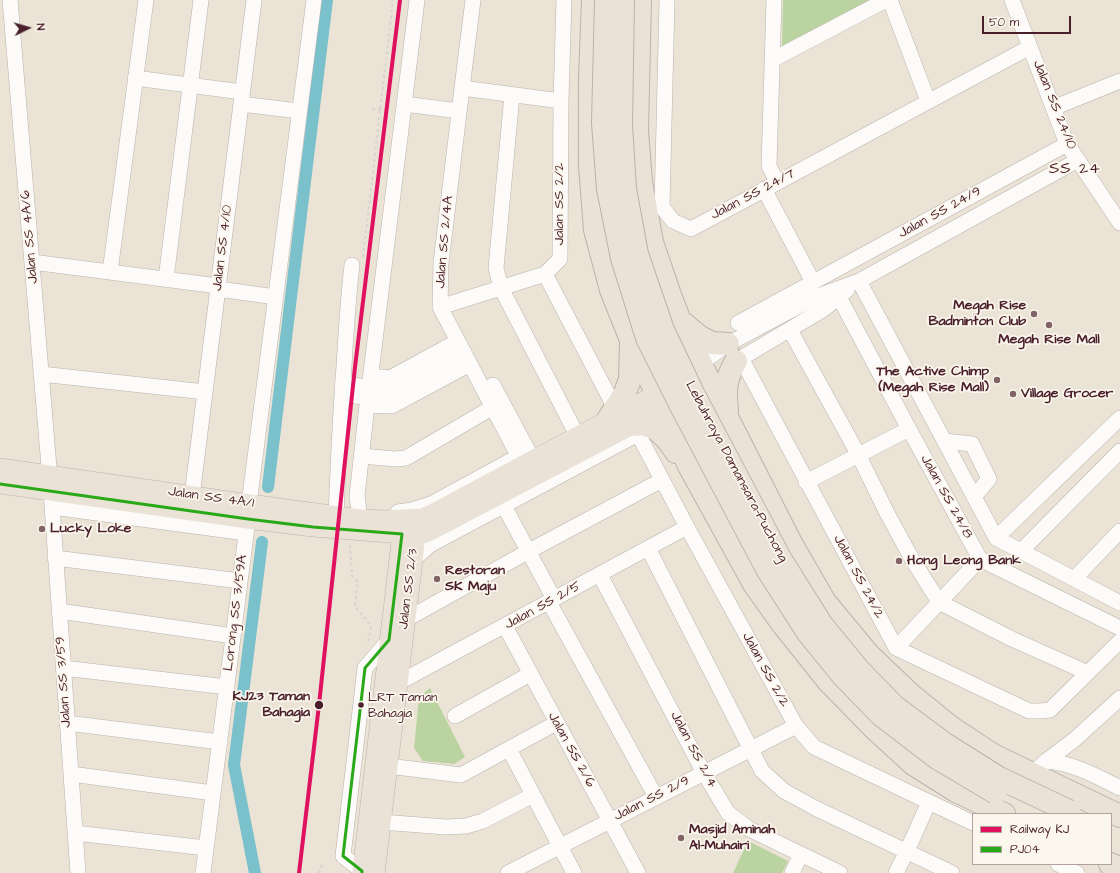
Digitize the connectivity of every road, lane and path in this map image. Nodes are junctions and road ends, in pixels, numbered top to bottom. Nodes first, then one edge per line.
1 (10, 0) edge
2 (146, 0) edge
3 (201, 0) edge
4 (254, 0) edge
5 (314, 0) edge
6 (417, 0) edge
7 (473, 0) edge
8 (564, 0) edge
9 (593, 0) edge
10 (606, 0) edge
11 (623, 0) edge
12 (640, 0) edge
13 (668, 0) edge
14 (774, 0) edge
15 (886, 0) edge
16 (890, 0) edge
17 (1012, 0) edge
18 (1030, 46) junction
19 (772, 60) junction
20 (135, 78) junction
21 (1120, 81) edge
22 (190, 85) junction
23 (462, 88) junction
24 (512, 94) junction
25 (242, 98) junction
26 (561, 101) junction
27 (928, 101) junction
28 (404, 104) junction
29 (1053, 108) junction
30 (372, 109) dead end
31 (383, 110) dead end
32 (299, 111) junction
33 (459, 111) junction
34 (1067, 144) junction
35 (1078, 160) junction
36 (771, 186) junction
37 (1120, 223) edge
38 (32, 262) junction
39 (352, 265) dead end
40 (110, 272) junction
41 (545, 274) junction
42 (166, 279) junction
43 (859, 281) junction
44 (813, 282) junction
45 (218, 287) junction
46 (501, 288) junction
47 (276, 297) junction
48 (839, 297) junction
49 (445, 306) junction
50 (680, 321) junction
51 (738, 323) dead end
52 (790, 330) junction
53 (631, 340) junction
54 (464, 352) junction
55 (735, 354) junction
56 (705, 372) junction
57 (41, 374) junction
58 (342, 389) junction
59 (369, 391) junction
60 (204, 392) junction
61 (660, 400) junction
62 (493, 407) junction
63 (611, 414) junction
64 (1120, 418) edge
65 (728, 419) junction
66 (635, 429) junction
67 (909, 429) junction
68 (578, 437) junction
69 (945, 442) junction
70 (1120, 451) edge
71 (858, 454) junction
72 (362, 456) junction
73 (525, 460) junction
74 (689, 466) junction
75 (0, 468) edge
76 (662, 480) junction
77 (806, 482) junction
78 (0, 484) edge
79 (51, 491) junction
80 (192, 496) junction
81 (974, 497) junction
82 (504, 506) junction
83 (351, 518) junction
84 (248, 519) junction
85 (686, 527) junction
86 (412, 529) junction
87 (1120, 531) edge
88 (996, 538) junction
89 (648, 548) junction
90 (529, 551) junction
91 (1021, 551) junction
92 (55, 558) junction
93 (980, 559) junction
94 (413, 560) junction
95 (600, 575) junction
96 (1074, 579) junction
97 (240, 581) junction
98 (552, 601) junction
99 (939, 602) junction
100 (1120, 603) edge
101 (59, 611) junction
102 (405, 620) junction
103 (504, 626) junction
104 (1120, 628) edge
105 (233, 636) junction
106 (389, 640) junction
107 (1120, 641) edge
108 (896, 648) junction
109 (63, 668) junction
110 (365, 668) junction
111 (1088, 673) junction
112 (530, 674) junction
113 (398, 683) junction
114 (227, 687) junction
115 (1120, 698) edge
116 (455, 716) dead end
117 (67, 723) junction
118 (556, 723) junction
119 (796, 726) junction
120 (1074, 740) junction
121 (220, 742) junction
122 (356, 748) junction
123 (752, 748) junction
124 (509, 749) junction
125 (381, 767) junction
126 (1039, 768) junction
127 (1084, 770) junction
128 (704, 772) junction
129 (71, 774) junction
130 (1120, 788) edge
131 (213, 793) junction
132 (533, 795) junction
133 (656, 797) junction
134 (929, 802) junction
135 (1002, 813) edge
136 (1038, 813) edge
137 (1072, 813) edge
138 (1120, 816) edge
139 (610, 821) junction
140 (381, 822) junction
141 (972, 823) edge
142 (75, 833) junction
143 (560, 847) junction
144 (206, 848) junction
145 (907, 852) junction
146 (801, 854) junction
147 (322, 864) dead end
148 (1060, 865) edge
149 (366, 872) edge
150 (78, 873) edge
151 (203, 873) edge
152 (319, 873) edge
153 (510, 873) edge
154 (574, 873) edge
155 (638, 873) edge
156 (792, 873) edge
157 (840, 873) edge
158 (896, 873) edge
159 (952, 873) edge
160 (1077, 873) edge

1 - 38 street, Jalan SS 4A/6
2 - 20 street
3 - 22 street
4 - 25 street, Jalan SS 4/10
5 - 32 street, Lorong SS 3/59A
6 - 28 street
7 - 23 street, Jalan SS 2/4A
8 - 26 street, Jalan SS 2/2
9 - 53 highway
10 - 136 highway, Lebuhraya Damansara–Puchong, bridge
11 - 137 highway, Lebuhraya Damansara–Puchong, bridge
12 - 50 highway
13 - 36 street, Jalan SS 24/7
14 - 19 street
15 - 19 street
16 - 27 street
17 - 18 street, Jalan SS 24/10
18 - 27 street, Jalan SS 24/7
18 - 29 street, Jalan SS 24/10
19 - 36 street
20 - 22 street
20 - 40 street
21 - 29 street
22 - 25 street
22 - 42 street
23 - 24 street
23 - 33 street, Jalan SS 2/4A
24 - 26 street
24 - 46 street
25 - 32 street
25 - 45 street, Jalan SS 4/10
26 - 41 street, Jalan SS 2/2
27 - 36 street, Jalan SS 24/7
28 - 33 street
28 - 59 street
29 - 34 street, Jalan SS 24/10
30 - 31 path
32 - 47 street, Lorong SS 3/59A
33 - 49 street, Jalan SS 2/4A
34 - 35 street, Jalan SS 24/10
34 - 44 street, Jalan SS 24/9
35 - 37 street, Jalan SS 24/10
35 - 43 street, Jalan SS 24/9
36 - 44 street
38 - 40 street
38 - 57 street, Jalan SS 4A/6
39 - 58 street
40 - 42 street
41 - 46 street
41 - 63 street
42 - 45 street
43 - 48 street, Jalan SS 24/9
43 - 55 street, Jalan SS 24/9
43 - 69 street, Jalan SS 24/8
44 - 51 street, Jalan SS 24/9
45 - 47 street
45 - 60 street, Jalan SS 4/10
46 - 49 street
46 - 68 street
47 - 84 street, Lorong SS 3/59A
48 - 52 street, Jalan SS 24/9
48 - 67 street, Jalan SS 24/8
49 - 54 street, Jalan SS 2/4A
49 - 73 street
50 - 53 highway
50 - 55 highway
50 - 56 highway
52 - 55 street, Jalan SS 24/9
52 - 71 street
53 - 61 highway
53 - 63 highway
54 - 59 street
54 - 59 street
54 - 62 street, Jalan SS 2/4A
55 - 56 street, Jalan SS 24/9
55 - 65 highway
55 - 77 street, Jalan SS 24/2
56 - 61 main road
56 - 65 highway
57 - 60 street
57 - 79 street, Jalan SS 4A/6
58 - 59 street
58 - 83 street
59 - 72 street
60 - 80 street, Jalan SS 4/10
61 - 63 main road
61 - 66 main road, Jalan SS 2/3
61 - 74 highway
62 - 72 street
62 - 73 street, Jalan SS 2/4A
63 - 68 main road
64 - 88 street
65 - 74 highway
65 - 126 highway
66 - 74 highway
66 - 76 street, Jalan SS 2/2
66 - 82 street
66 - 86 main road, Jalan SS 2/3
67 - 71 street
67 - 93 street, Jalan SS 24/8
68 - 73 main road
69 - 81 street, Jalan SS 24/8
69 - 81 street
70 - 91 street
71 - 77 street
71 - 99 street
72 - 83 street
73 - 83 street
73 - 86 main road
74 - 135 highway
75 - 79 main road, Jalan SS 4A/1
76 - 85 street, Jalan SS 2/2
76 - 90 street
77 - 108 street, Jalan SS 24/2
78 - 79 main road, Jalan SS 4A/1
79 - 80 main road, Jalan SS 4A/1
79 - 84 main road, Jalan SS 4A/1
79 - 92 street, Jalan SS 3/59
80 - 84 main road, Jalan SS 4A/1
81 - 88 street, Jalan SS 24/8
82 - 90 street
82 - 94 street
83 - 84 main road, Jalan SS 4A/1
83 - 86 main road, Jalan SS 4A/1
83 - 86 main road, Jalan SS 4A/1
83 - 110 path
84 - 97 street, Lorong SS 3/59A
85 - 89 street, Jalan SS 2/5
85 - 119 street, Jalan SS 2/2
86 - 94 main road, Jalan SS 2/3
86 - 106 main road, Jalan SS 2/3
87 - 96 street
88 - 91 street, Jalan SS 24/8
89 - 95 street, Jalan SS 2/5
89 - 123 street
90 - 98 street
90 - 102 street
91 - 96 street, Jalan SS 24/8
92 - 97 street
92 - 101 street, Jalan SS 3/59
93 - 99 street
93 - 104 street
94 - 102 main road, Jalan SS 2/3
95 - 98 street, Jalan SS 2/5
95 - 128 street, Jalan SS 2/4
96 - 100 street, Jalan SS 24/8
97 - 105 street, Lorong SS 3/59A
98 - 103 street, Jalan SS 2/5
98 - 133 street
99 - 108 street
99 - 111 street
101 - 105 street
101 - 109 street, Jalan SS 3/59
102 - 113 main road, Jalan SS 2/3
103 - 112 street, Jalan SS 2/6
103 - 113 street, Jalan SS 2/5
105 - 114 street, Lorong SS 3/59A
106 - 110 street
106 - 125 main road, Jalan SS 2/3
107 - 111 street
108 - 111 street
109 - 114 street
109 - 117 street, Jalan SS 3/59
110 - 122 street
112 - 116 street
112 - 118 street, Jalan SS 2/6
113 - 125 main road, Jalan SS 2/3
114 - 121 street, Lorong SS 3/59A
115 - 120 street
117 - 121 street
117 - 129 street, Jalan SS 3/59
118 - 124 street
118 - 139 street, Jalan SS 2/6
119 - 123 street, Jalan SS 2/9
119 - 134 street, Jalan SS 2/2
120 - 126 street
120 - 127 street
121 - 131 street, Lorong SS 3/59A
122 - 125 street
122 - 149 street
123 - 128 street, Jalan SS 2/9
123 - 145 street
124 - 125 street
124 - 132 street
125 - 140 main road, Jalan SS 2/3
125 - 149 main road, Jalan SS 2/3
126 - 127 street
126 - 138 highway
127 - 130 street
128 - 133 street, Jalan SS 2/9
128 - 146 street, Jalan SS 2/4
129 - 131 street
129 - 142 street, Jalan SS 3/59
131 - 144 street, Lorong SS 3/59A
132 - 140 street
132 - 143 street
133 - 139 street, Jalan SS 2/9
134 - 141 street, Jalan SS 2/2
134 - 145 street
139 - 143 street, Jalan SS 2/9
139 - 155 street, Jalan SS 2/6
140 - 149 main road, Jalan SS 2/3
142 - 144 street
142 - 150 street, Jalan SS 3/59
143 - 153 street, Jalan SS 2/9
143 - 154 street
144 - 151 street, Lorong SS 3/59A
145 - 158 street
145 - 159 street
146 - 156 street
146 - 157 street, Jalan SS 2/4
147 - 152 path
148 - 160 street

